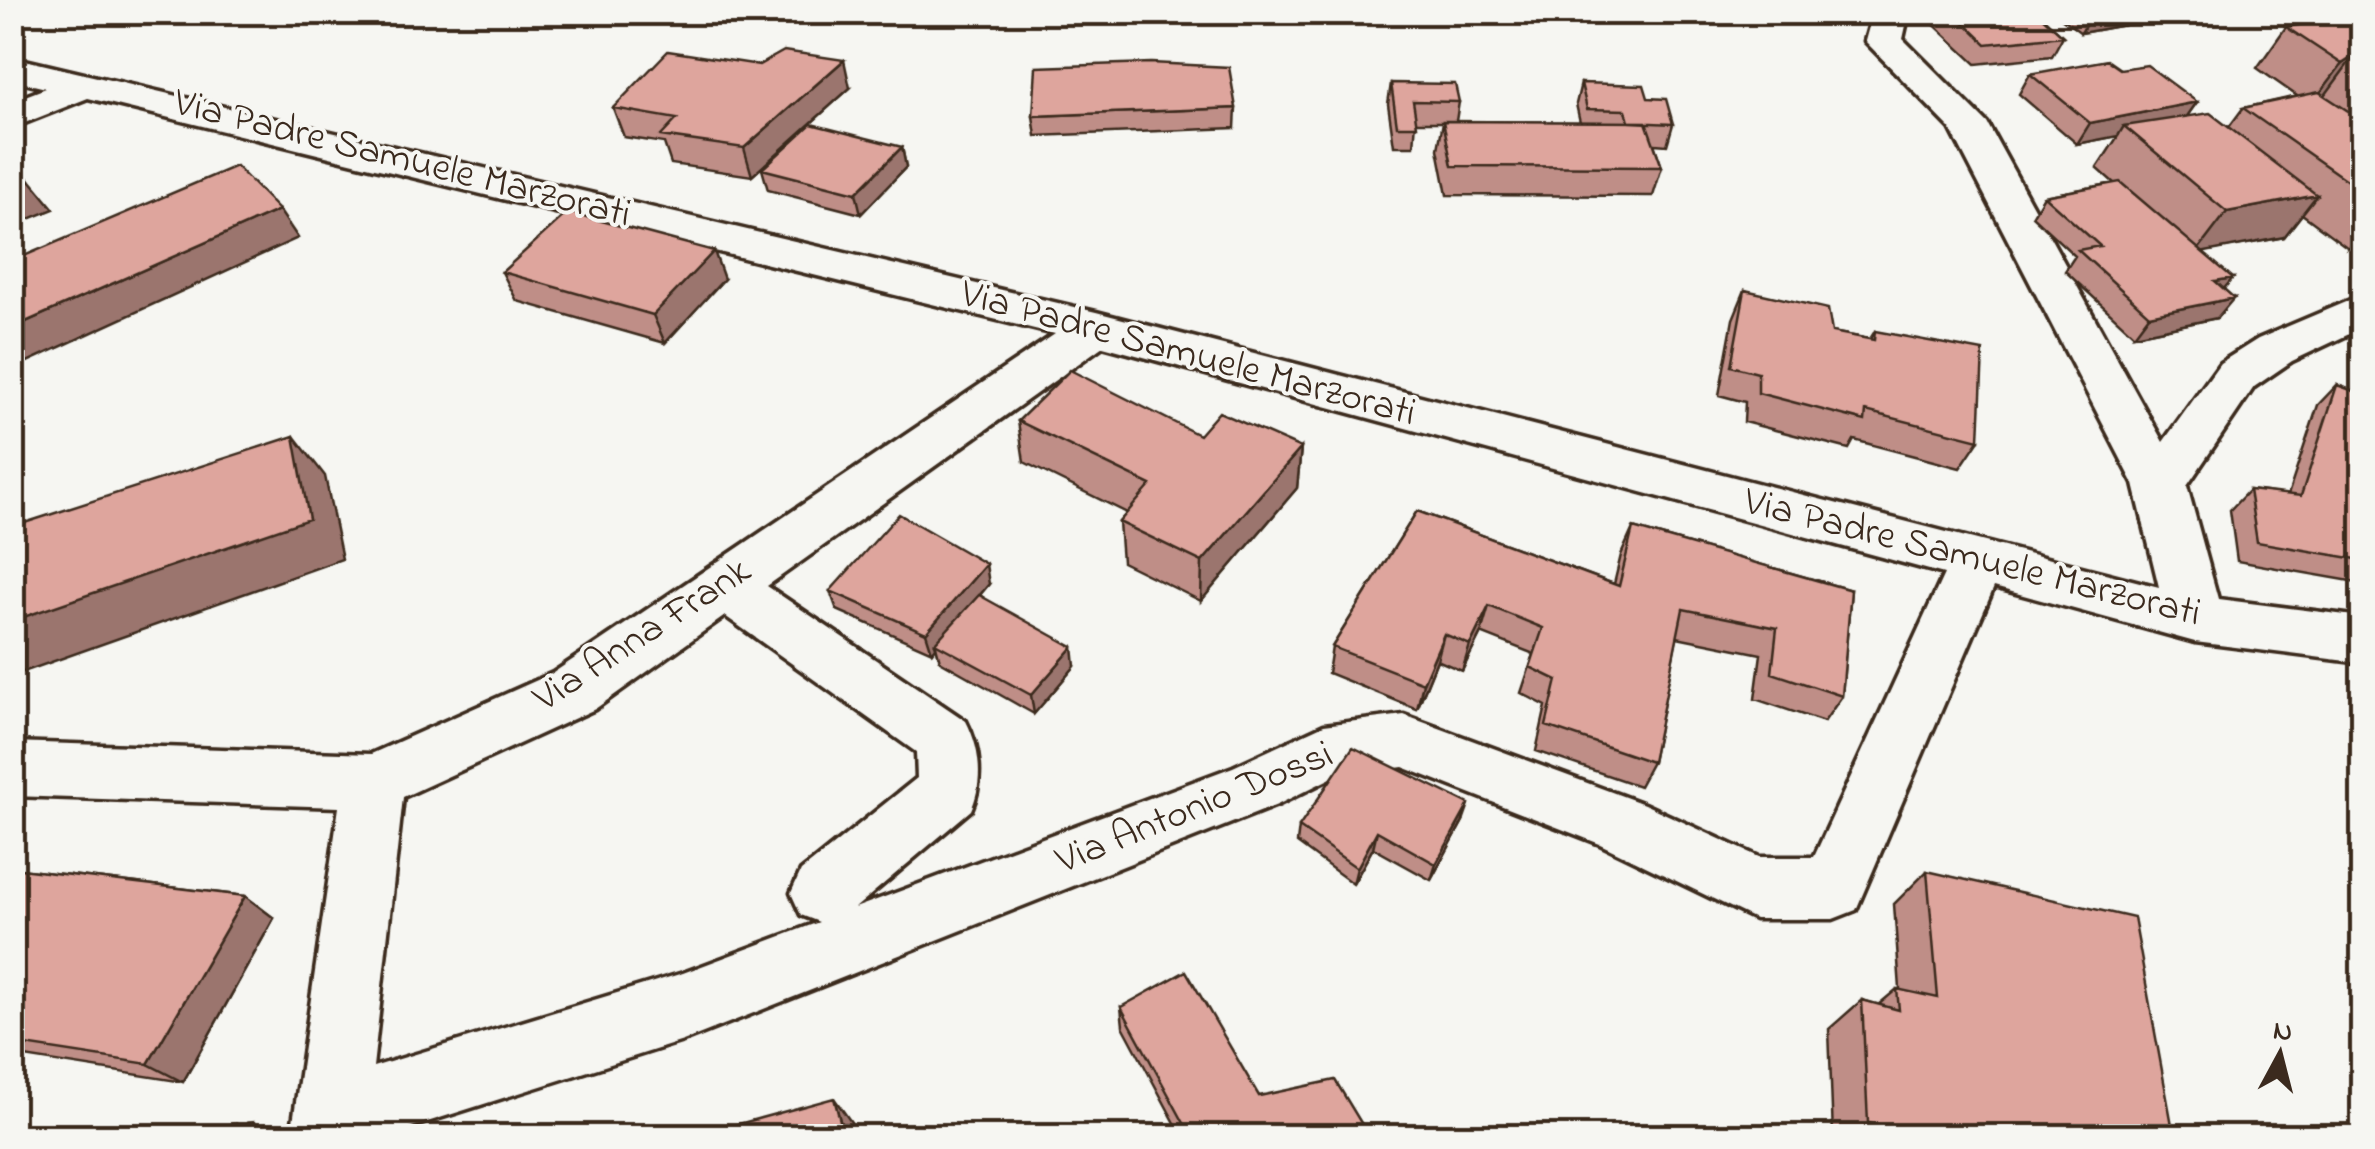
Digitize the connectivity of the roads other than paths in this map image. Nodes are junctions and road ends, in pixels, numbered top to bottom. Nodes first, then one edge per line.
1 (1891, 12) edge
2 (12, 68) edge
3 (88, 84) junction
4 (12, 116) edge
5 (2362, 310) edge
6 (1096, 328) junction
7 (2160, 484) junction
8 (1977, 562) junction
9 (724, 586) junction
10 (2195, 619) junction
11 (2362, 640) edge
12 (12, 769) edge
13 (374, 781) junction
14 (824, 893) dead end
15 (330, 1126) edge

1 - 7 street
2 - 3 street, Via Padre Samuele Marzorati
3 - 4 street
3 - 6 street, Via Padre Samuele Marzorati
5 - 7 street
6 - 8 street, Via Padre Samuele Marzorati
6 - 9 street, Via Anna Frank
7 - 10 street
8 - 10 street, Via Padre Samuele Marzorati
8 - 15 street, Via Antonio Dossi
9 - 13 street, Via Anna Frank
9 - 14 street
10 - 11 street, Via Padre Samuele Marzorati
12 - 13 street, Via Anna Frank
13 - 15 street

